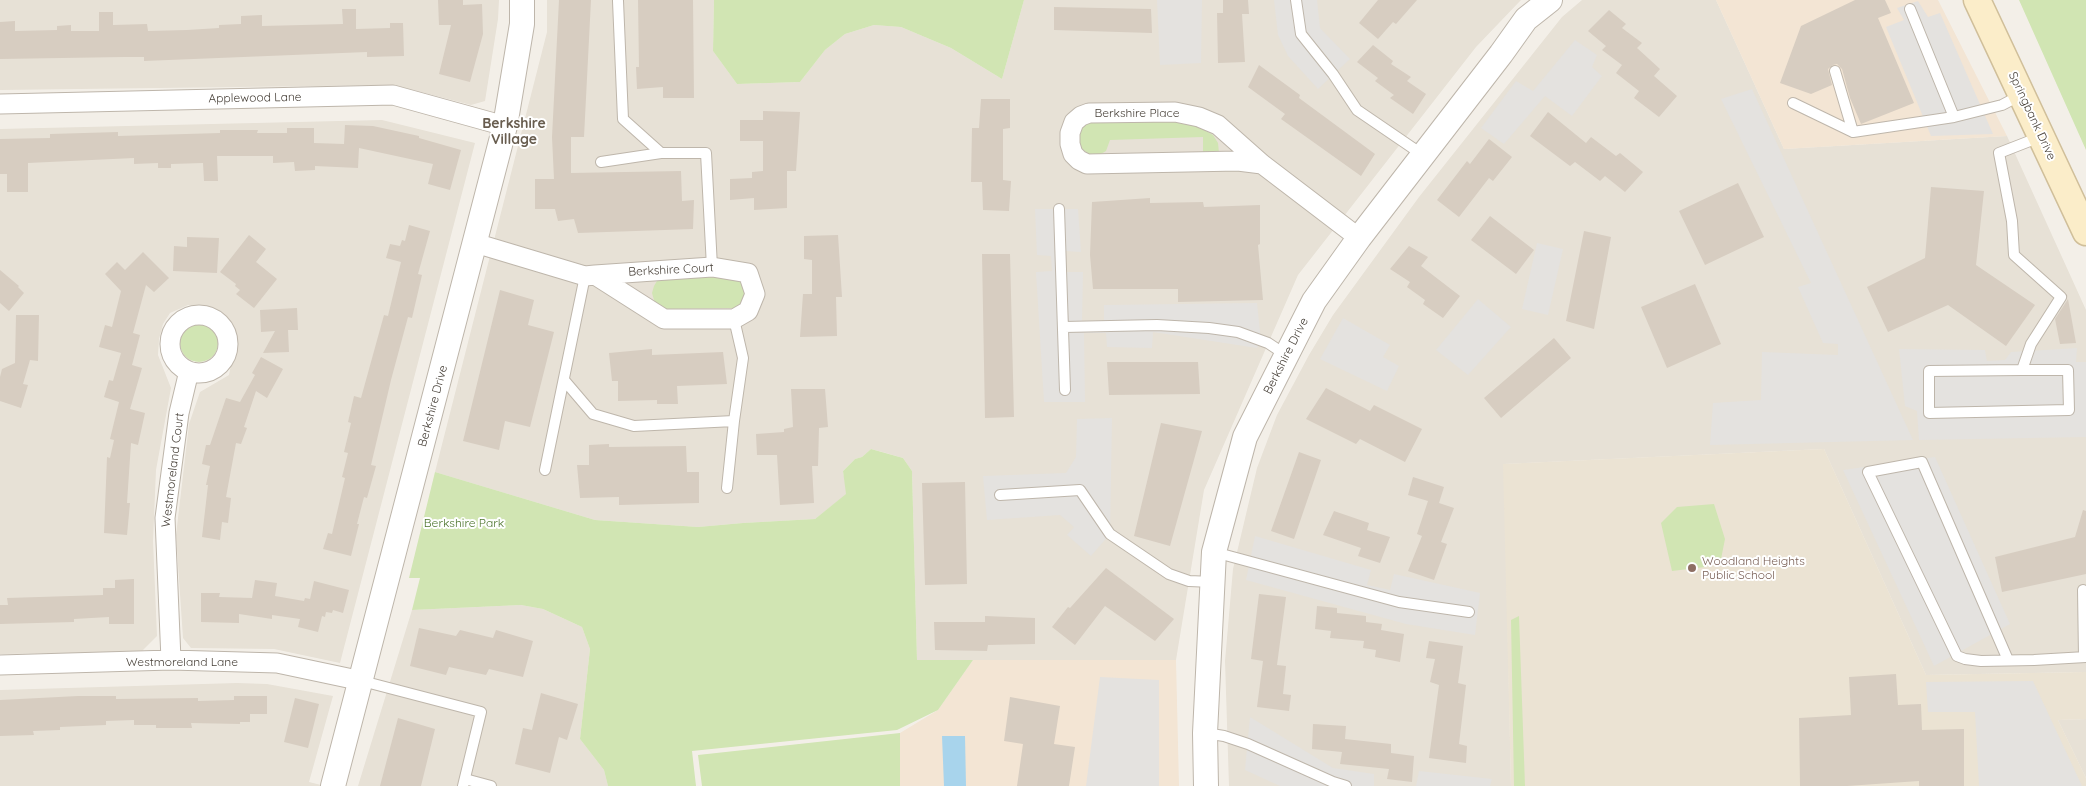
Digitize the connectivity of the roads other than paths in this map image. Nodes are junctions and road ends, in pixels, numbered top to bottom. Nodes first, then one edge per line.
1 (522, 0) edge
2 (1296, 0) edge
3 (1550, 0) edge
4 (1977, 0) edge
5 (618, 1) edge
6 (1910, 9) dead end
7 (1835, 71) dead end
8 (2022, 95) junction
9 (1793, 103) dead end
10 (0, 104) edge
11 (1954, 117) junction
12 (505, 126) junction
13 (1853, 132) junction
14 (2041, 136) junction
15 (661, 153) junction
16 (1424, 155) junction
17 (601, 162) dead end
18 (1262, 164) junction
19 (1059, 209) dead end
20 (2086, 232) edge
21 (1360, 238) junction
22 (475, 243) junction
23 (712, 266) junction
24 (590, 275) junction
25 (734, 319) junction
26 (1064, 327) junction
27 (1286, 355) junction
28 (2022, 370) junction
29 (189, 371) dead end
30 (564, 380) junction
31 (1065, 390) dead end
32 (734, 421) junction
33 (545, 470) dead end
34 (727, 488) dead end
35 (1000, 495) dead end
36 (1214, 552) junction
37 (1212, 582) junction
38 (2082, 590) dead end
39 (1469, 612) dead end
40 (2085, 657) edge
41 (171, 660) junction
42 (2008, 660) junction
43 (0, 664) edge
44 (362, 681) junction
45 (1205, 733) junction
46 (464, 783) edge
47 (333, 786) edge
48 (491, 786) edge
49 (1206, 786) edge
50 (1346, 786) edge

1 - 12 street, Berkshire Drive
2 - 16 lane
3 - 16 street, Berkshire Drive
4 - 8 main road, Springbank Drive
5 - 15 lane
6 - 11 lane
7 - 13 lane
8 - 11 lane
8 - 14 main road, Springbank Drive
9 - 13 lane
10 - 12 street, Applewood Lane
11 - 13 lane
12 - 22 street, Berkshire Drive
14 - 20 main road, Springbank Drive
14 - 28 lane
15 - 17 lane
15 - 23 lane
16 - 21 street, Berkshire Drive
18 - 18 street, Berkshire Place
18 - 21 street, Berkshire Place
19 - 26 lane
21 - 27 street, Berkshire Drive
22 - 24 street, Berkshire Court
22 - 44 street, Berkshire Drive
23 - 24 street, Berkshire Court
23 - 25 street, Berkshire Court
24 - 25 street, Berkshire Court
24 - 30 lane
25 - 32 lane
26 - 27 lane
26 - 31 lane
27 - 36 street, Berkshire Drive
28 - 28 lane
29 - 41 street, Westmoreland Court
30 - 32 lane
30 - 33 lane
32 - 34 lane
35 - 37 lane
36 - 37 street, Berkshire Drive
36 - 39 lane
37 - 45 street, Berkshire Drive
38 - 40 lane
40 - 42 lane
41 - 43 street, Westmoreland Lane
41 - 44 street, Westmoreland Lane
42 - 42 lane
44 - 46 lane
44 - 47 street, Berkshire Drive
45 - 49 street, Berkshire Drive
45 - 50 lane
46 - 48 lane

